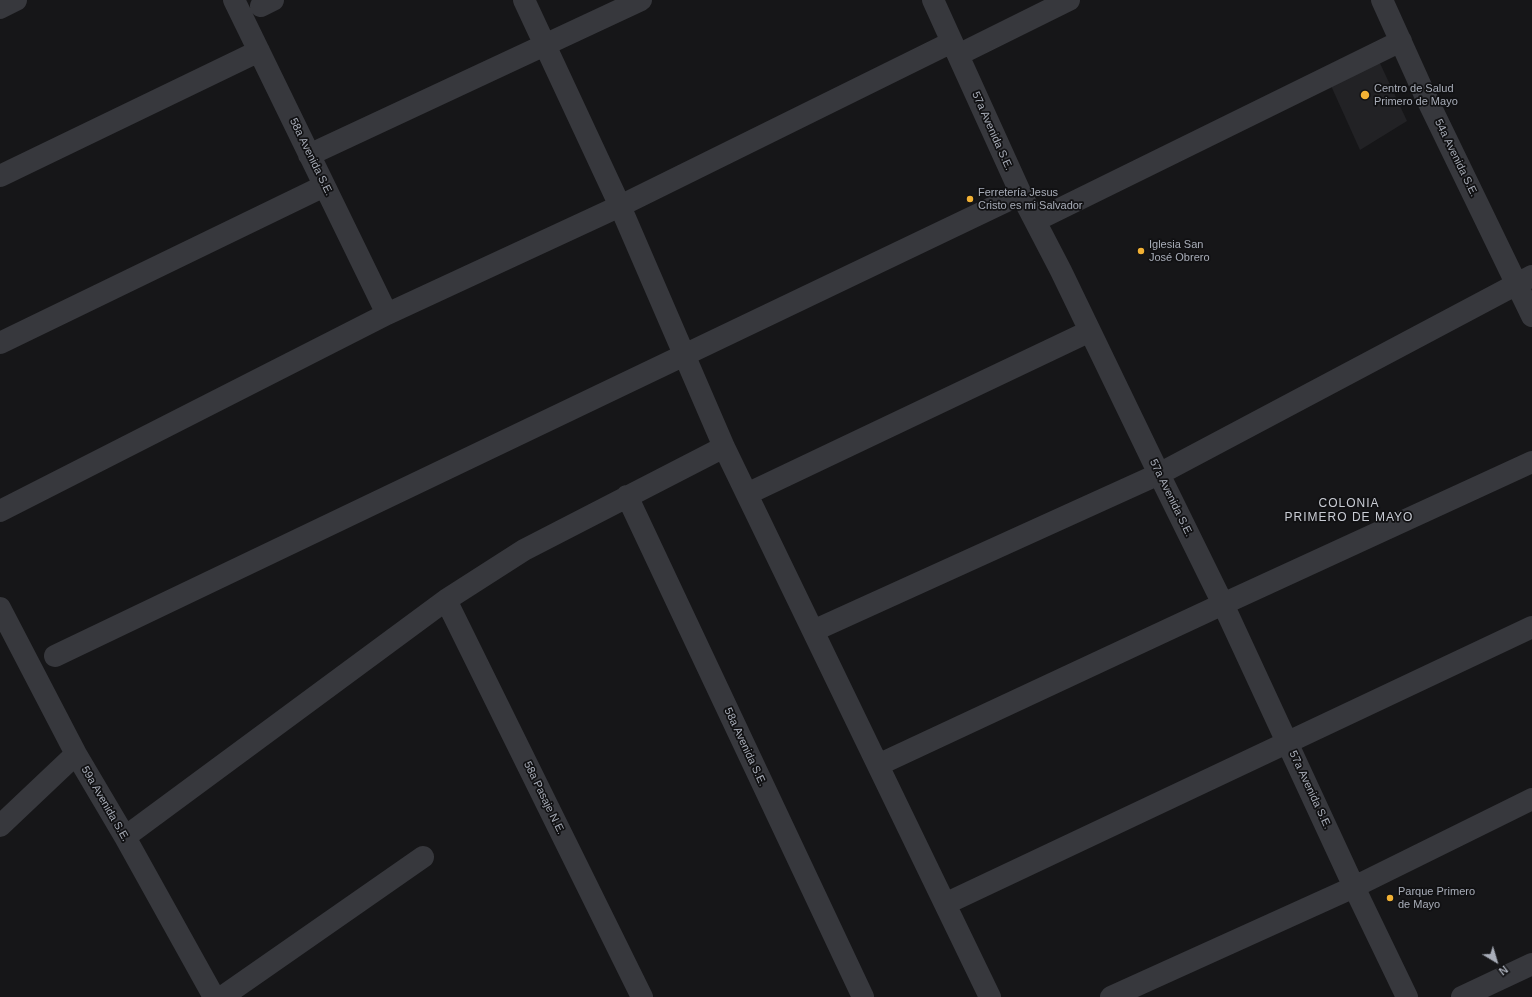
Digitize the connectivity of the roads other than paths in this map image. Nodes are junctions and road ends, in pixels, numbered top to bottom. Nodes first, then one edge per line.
1 (16, 0) edge
2 (234, 0) edge
3 (524, 0) edge
4 (641, 0) edge
5 (933, 0) edge
6 (1069, 0) edge
7 (1382, 0) edge
8 (0, 8) edge
9 (1401, 41) junction
10 (545, 46) junction
11 (955, 49) junction
12 (259, 51) junction
13 (310, 155) junction
14 (0, 176) edge
15 (324, 186) junction
16 (1021, 194) junction
17 (620, 206) junction
18 (1035, 221) junction
19 (1524, 280) edge
20 (387, 314) junction
21 (1532, 316) edge
22 (1090, 331) junction
23 (0, 343) edge
24 (684, 355) junction
25 (724, 446) junction
26 (1532, 462) edge
27 (1159, 474) junction
28 (747, 494) junction
29 (627, 496) junction
30 (0, 510) edge
31 (446, 600) junction
32 (1223, 604) junction
33 (0, 608) edge
34 (1532, 627) edge
35 (813, 631) junction
36 (55, 656) dead end
37 (1288, 742) junction
38 (76, 754) junction
39 (878, 765) junction
40 (1532, 799) edge
41 (0, 826) edge
42 (125, 838) junction
43 (423, 857) dead end
44 (1354, 887) junction
45 (945, 904) junction
46 (1532, 964) edge
47 (214, 997) edge
48 (222, 997) edge
49 (642, 997) edge
50 (863, 997) edge
51 (990, 997) edge
52 (1110, 997) edge
53 (1407, 997) edge
54 (1462, 997) edge

1 - 8 street
2 - 12 street, 58a Avenida S.E.
3 - 10 street
4 - 10 street
5 - 11 street, 57a Avenida S.E.
6 - 11 street
7 - 9 street, 54a Avenida S.E.
9 - 18 street
9 - 19 street, 54a Avenida S.E.
10 - 13 street
10 - 17 street
11 - 16 street, 57a Avenida S.E.
11 - 17 street
12 - 13 street, 58a Avenida S.E.
12 - 14 street
13 - 15 street, 58a Avenida S.E.
15 - 20 street, 58a Avenida S.E.
15 - 23 street
16 - 18 street, 57a Avenida S.E.
16 - 24 street
17 - 20 street
17 - 24 street
18 - 22 street, 57a Avenida S.E.
19 - 21 street, 54a Avenida S.E.
19 - 27 street
20 - 30 street
22 - 27 street, 57a Avenida S.E.
22 - 28 street
24 - 25 street
24 - 36 street
25 - 28 street
25 - 29 street
26 - 32 street
27 - 32 street, 57a Avenida S.E.
27 - 35 street
28 - 35 street
29 - 31 street
29 - 50 street, 58a Avenida S.E.
31 - 42 street
31 - 49 street, 58a Pasaje N.E.
32 - 37 street, 57a Avenida S.E.
32 - 39 street
33 - 38 street, 59a Avenida S.E.
34 - 37 street
35 - 39 street
37 - 44 street, 57a Avenida S.E.
37 - 45 street
38 - 41 street
38 - 42 street, 59a Avenida S.E.
39 - 45 street
40 - 44 street
42 - 47 street, 59a Avenida S.E.
43 - 48 street
44 - 52 street
44 - 53 street, 57a Avenida S.E.
45 - 51 street
46 - 54 street

